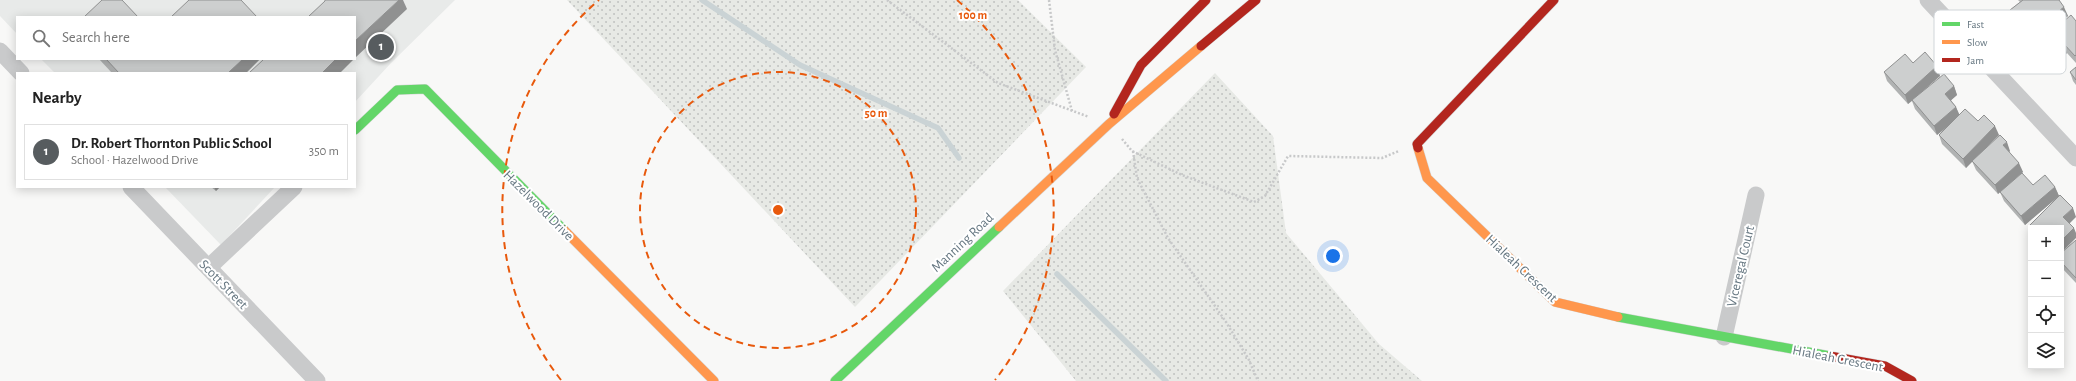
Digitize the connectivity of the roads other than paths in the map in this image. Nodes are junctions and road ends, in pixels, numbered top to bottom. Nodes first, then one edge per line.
1 (1206, 0) edge
2 (1256, 0) edge
3 (1554, 0) edge
4 (1928, 0) edge
5 (1937, 10) edge
6 (0, 51) edge
7 (20, 72) edge
8 (1997, 74) edge
9 (1109, 124) junction
10 (356, 129) edge
11 (2076, 158) edge
12 (132, 188) edge
13 (293, 188) edge
14 (1756, 195) dead end
15 (209, 267) junction
16 (1724, 337) junction
17 (317, 381) edge
18 (714, 381) edge
19 (835, 381) edge
20 (1912, 381) edge

1 - 9 street, Manning Road
2 - 9 street, Manning Road
3 - 16 street, Hialeah Crescent
4 - 5 street
6 - 7 street
8 - 11 street
9 - 19 street, Manning Road
10 - 18 street, Hazelwood Drive
12 - 15 street, Scott Street
13 - 15 street
14 - 16 street, Viceregal Court
15 - 17 street, Scott Street
16 - 20 street, Hialeah Crescent

